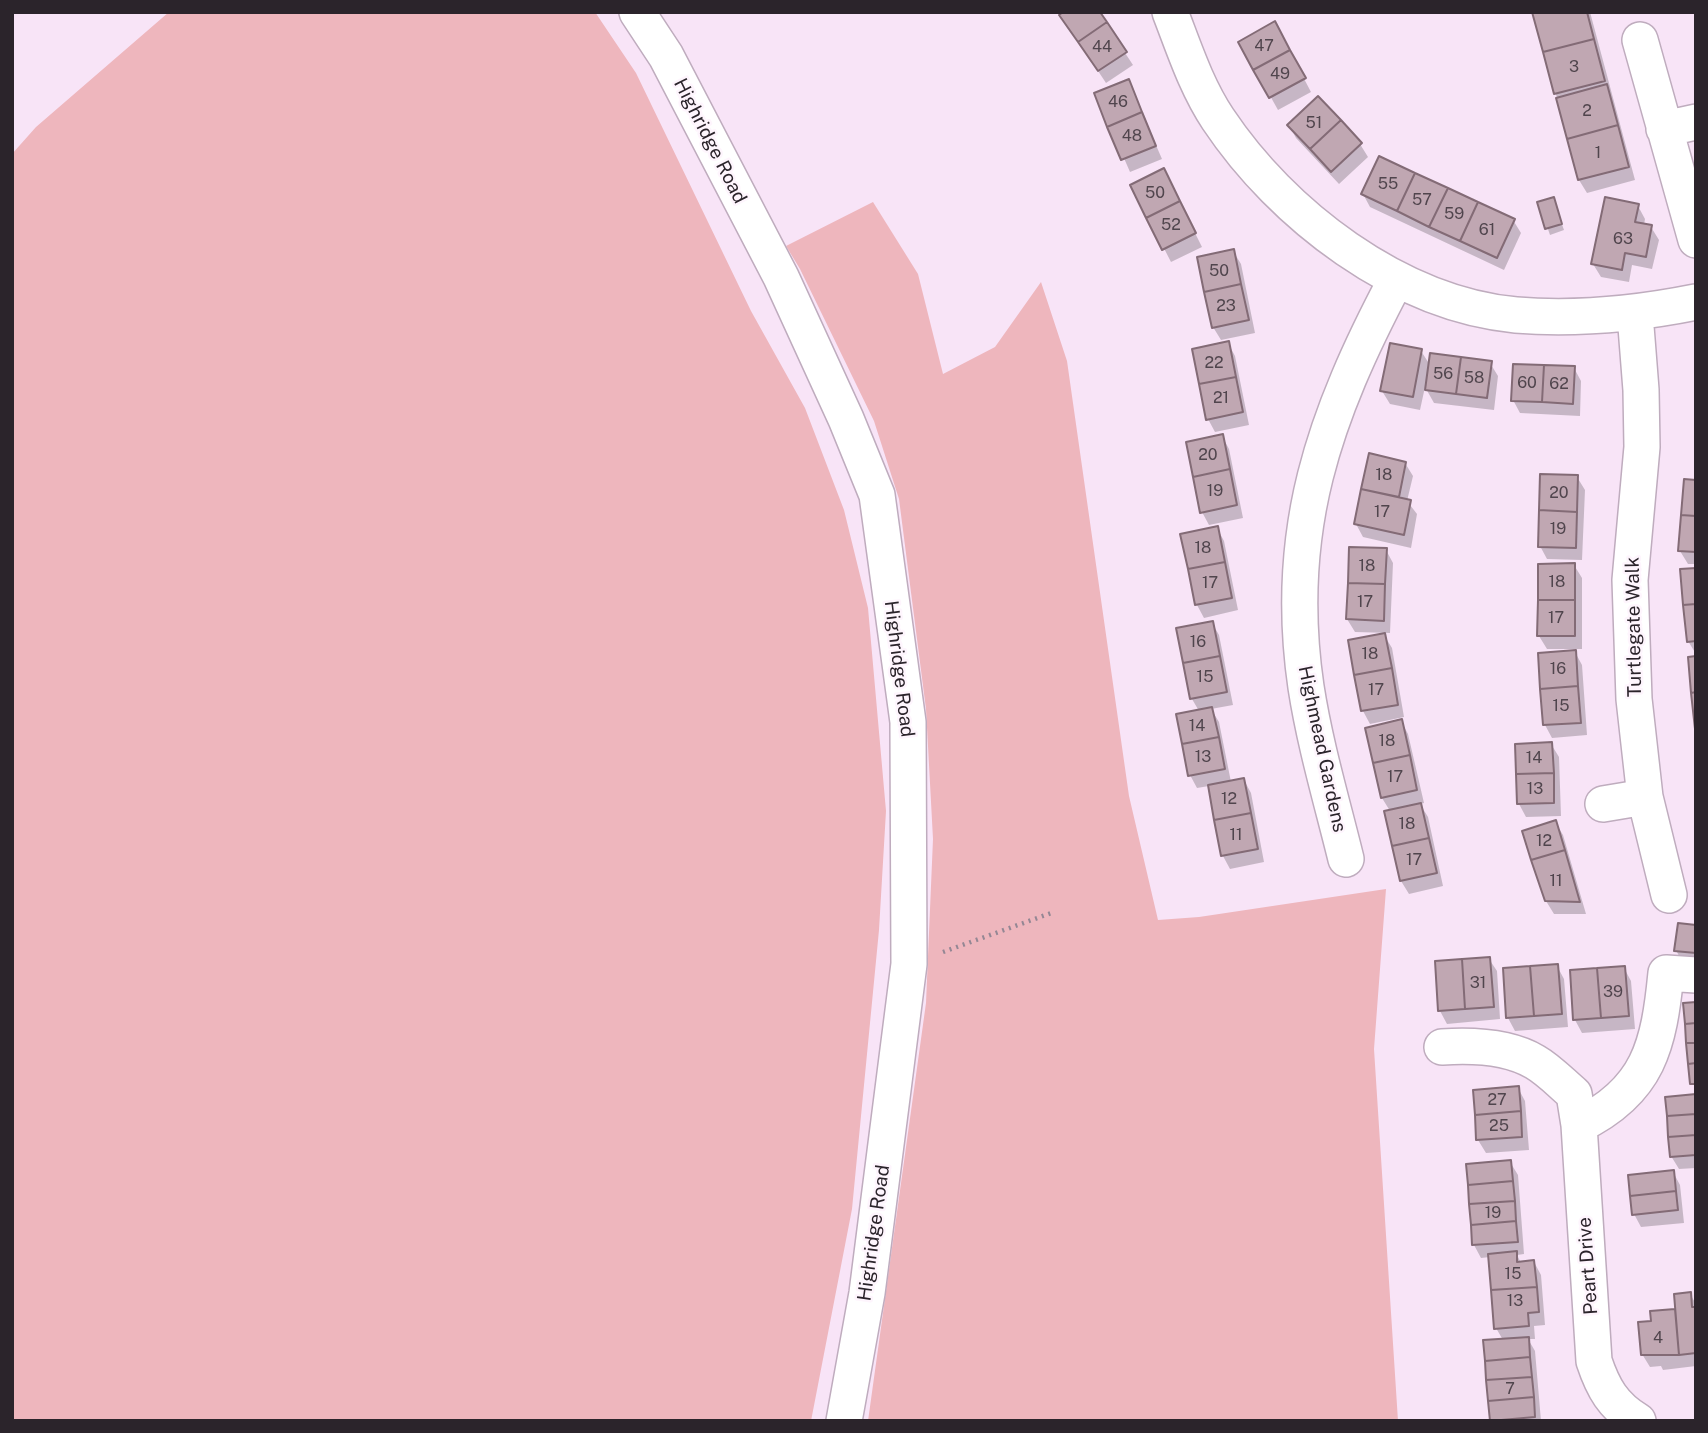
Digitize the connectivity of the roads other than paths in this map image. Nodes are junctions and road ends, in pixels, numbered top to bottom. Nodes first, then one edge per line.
1 (637, 12) edge
2 (1170, 12) edge
3 (1640, 40) dead end
4 (1680, 125) edge
5 (1696, 240) edge
6 (1396, 280) junction
7 (1696, 302) edge
8 (1634, 314) junction
9 (1645, 797) junction
10 (1603, 804) dead end
11 (1346, 859) dead end
12 (1669, 895) dead end
13 (1696, 975) edge
14 (1442, 1047) dead end
15 (1576, 1110) junction
16 (844, 1421) edge
17 (1638, 1421) edge

1 - 16 street, Highridge Road
2 - 6 street
3 - 4 street
4 - 5 street
6 - 8 street
6 - 11 street, Highmead Gardens
7 - 8 street
8 - 9 street, Turtlegate Walk
9 - 10 street
9 - 12 street, Turtlegate Walk
13 - 15 street
14 - 15 street
15 - 17 street, Peart Drive

